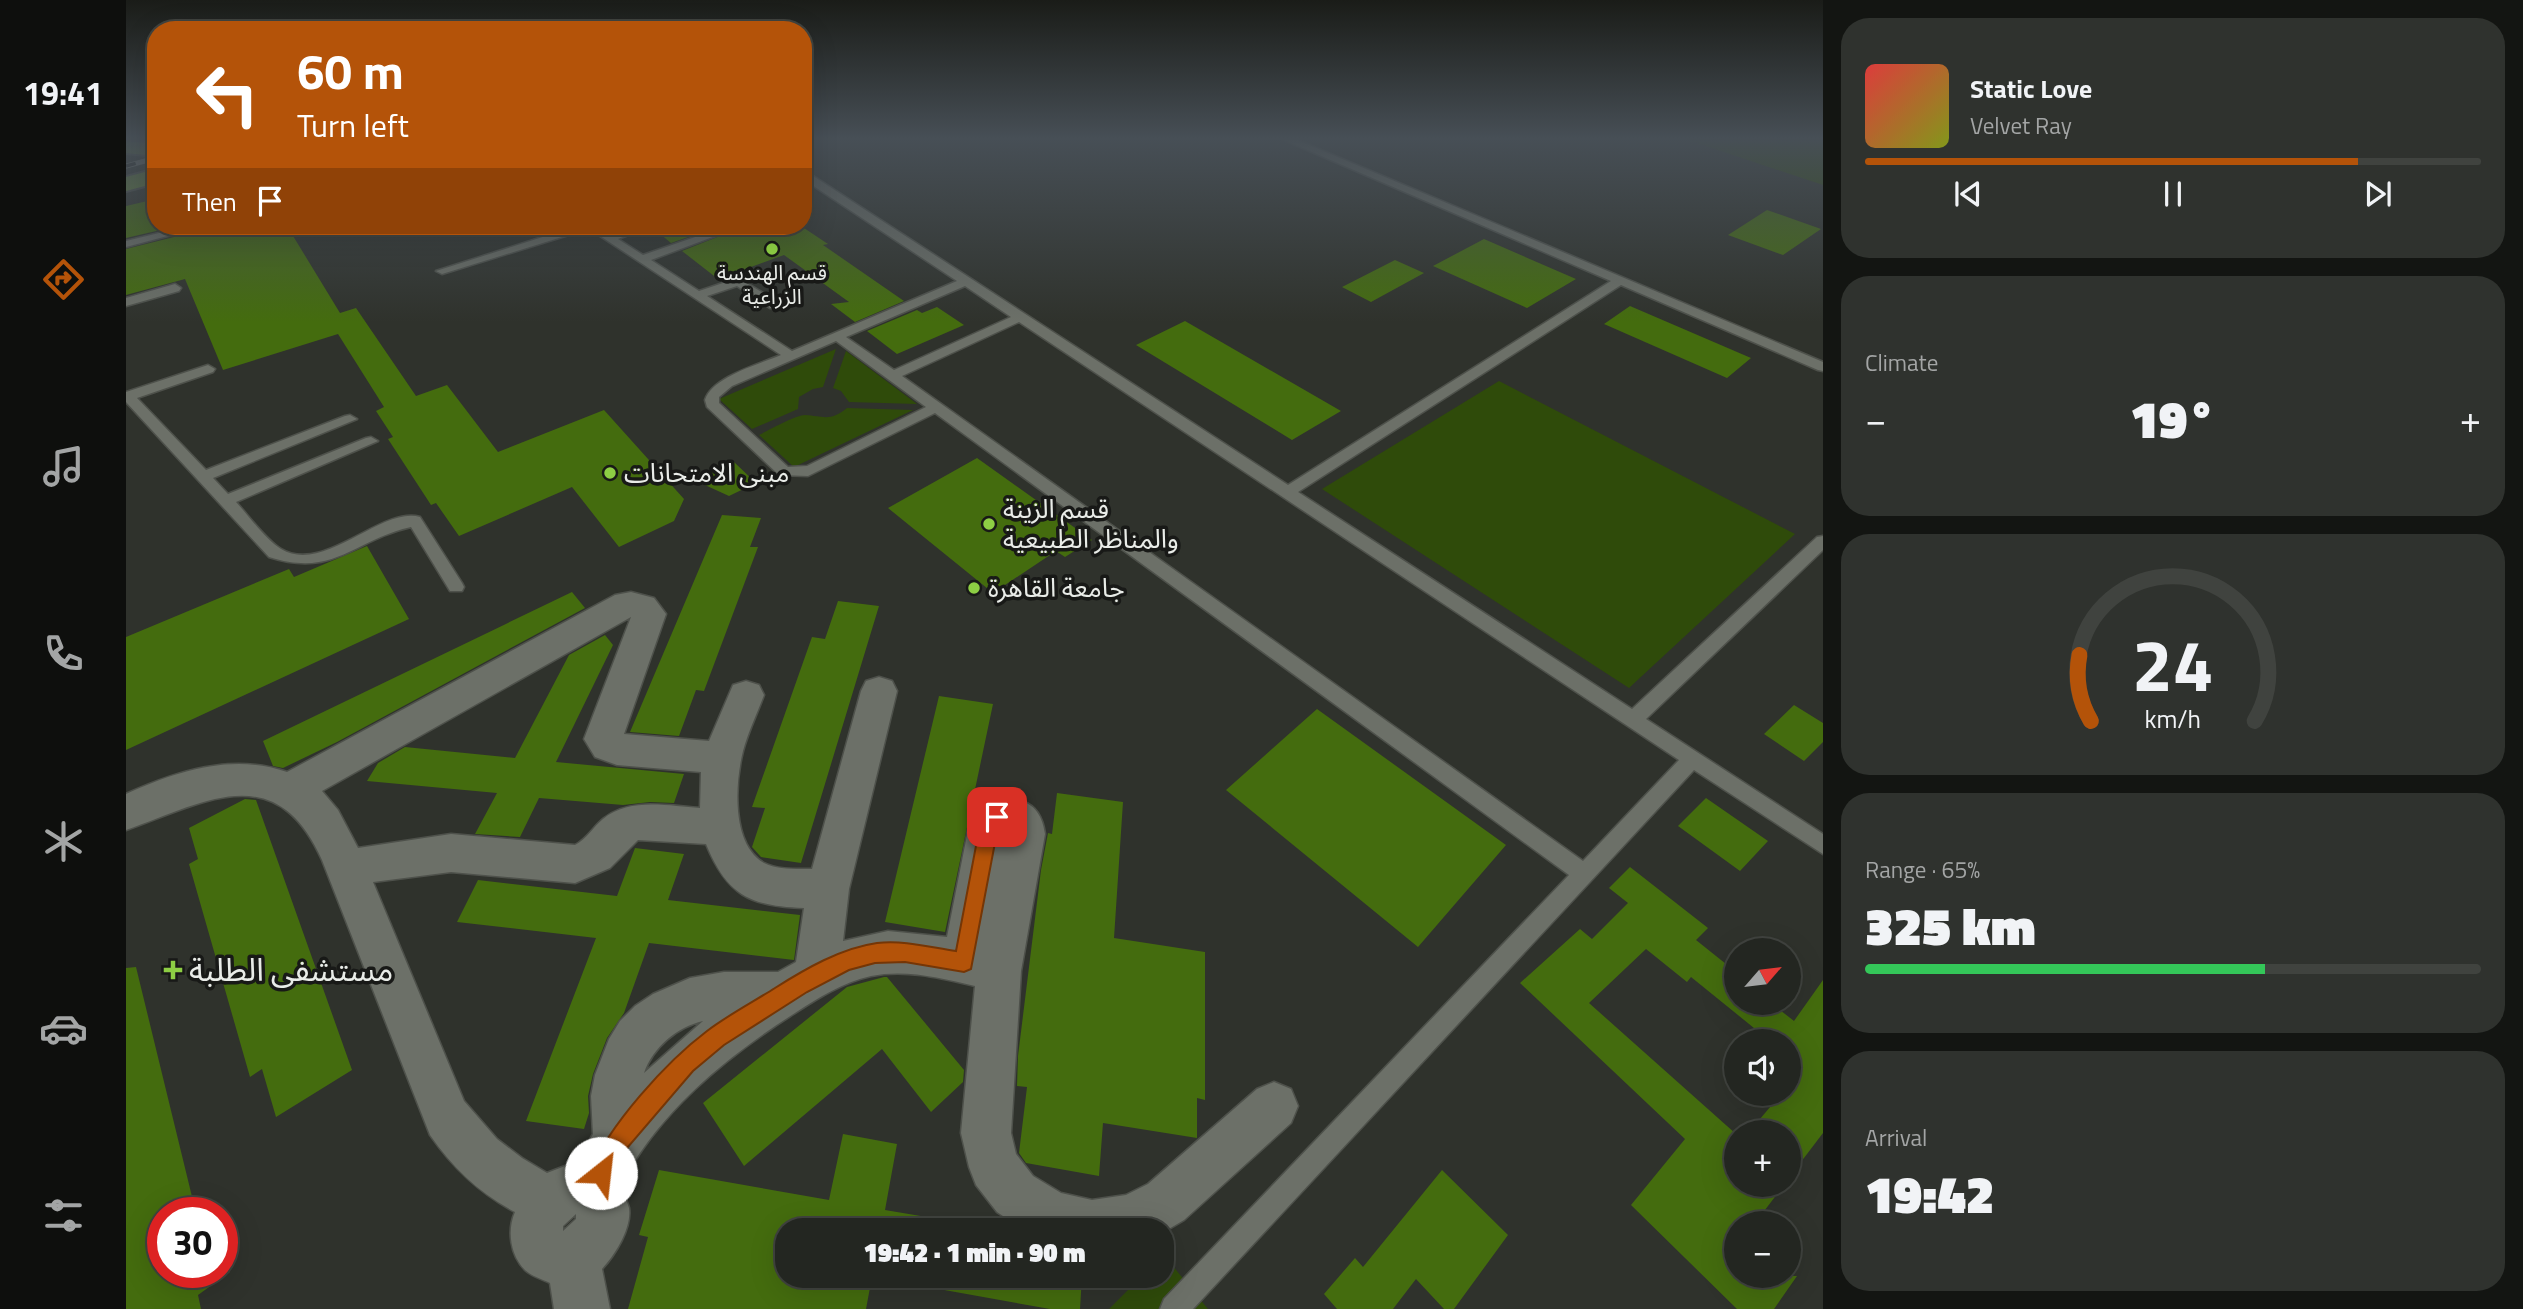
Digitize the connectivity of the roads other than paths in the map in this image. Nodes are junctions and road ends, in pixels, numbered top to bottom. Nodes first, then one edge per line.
1 (843, 200) edge
2 (1432, 200) edge
3 (163, 235) edge
4 (562, 235) edge
5 (609, 235) edge
6 (618, 235) edge
7 (711, 235) edge
8 (612, 237) junction
9 (126, 244) edge
10 (644, 258) junction
11 (442, 271) dead end
12 (1621, 280) junction
13 (967, 281) junction
14 (175, 288) dead end
15 (699, 295) junction
16 (126, 302) edge
17 (774, 305) dead end
18 (1021, 317) junction
19 (837, 336) junction
20 (791, 356) junction
21 (1823, 367) edge
22 (208, 369) dead end
23 (892, 376) junction
24 (127, 396) edge
25 (936, 407) junction
26 (350, 419) dead end
27 (371, 441) dead end
28 (204, 476) junction
29 (1288, 492) junction
30 (226, 500) junction
31 (1823, 541) edge
32 (457, 587) dead end
33 (878, 691) dead end
34 (746, 695) dead end
35 (1633, 720) junction
36 (722, 758) junction
37 (1692, 759) junction
38 (289, 790) junction
39 (126, 813) edge
40 (722, 827) junction
41 (1004, 845) dead end
42 (1823, 845) edge
43 (347, 869) junction
44 (1584, 874) junction
45 (828, 889) junction
46 (982, 967) junction
47 (799, 985) junction
48 (1274, 1106) dead end
49 (570, 1195) junction
50 (582, 1309) edge
51 (1174, 1309) edge

1 - 13 lane
2 - 12 lane
3 - 9 lane
4 - 11 lane
5 - 8 lane
6 - 8 lane
7 - 10 lane
8 - 10 lane
10 - 15 lane
12 - 21 lane
12 - 29 lane
13 - 18 lane
13 - 19 lane
14 - 16 lane
15 - 17 lane
15 - 20 lane
18 - 23 lane
18 - 29 lane
19 - 20 lane
19 - 23 lane
20 - 25 lane
22 - 24 lane
23 - 25 lane
24 - 28 lane
25 - 44 lane
26 - 28 lane
27 - 30 lane
28 - 30 lane
29 - 35 lane
30 - 32 lane
31 - 35 lane
33 - 45 street
34 - 36 street
35 - 37 lane
36 - 38 street
36 - 40 street
37 - 42 lane
37 - 44 lane
38 - 39 street
38 - 43 street
40 - 43 street
40 - 45 street
41 - 46 street
43 - 49 street
44 - 51 lane
45 - 47 street
46 - 47 street
46 - 48 street
47 - 49 street
49 - 50 street

